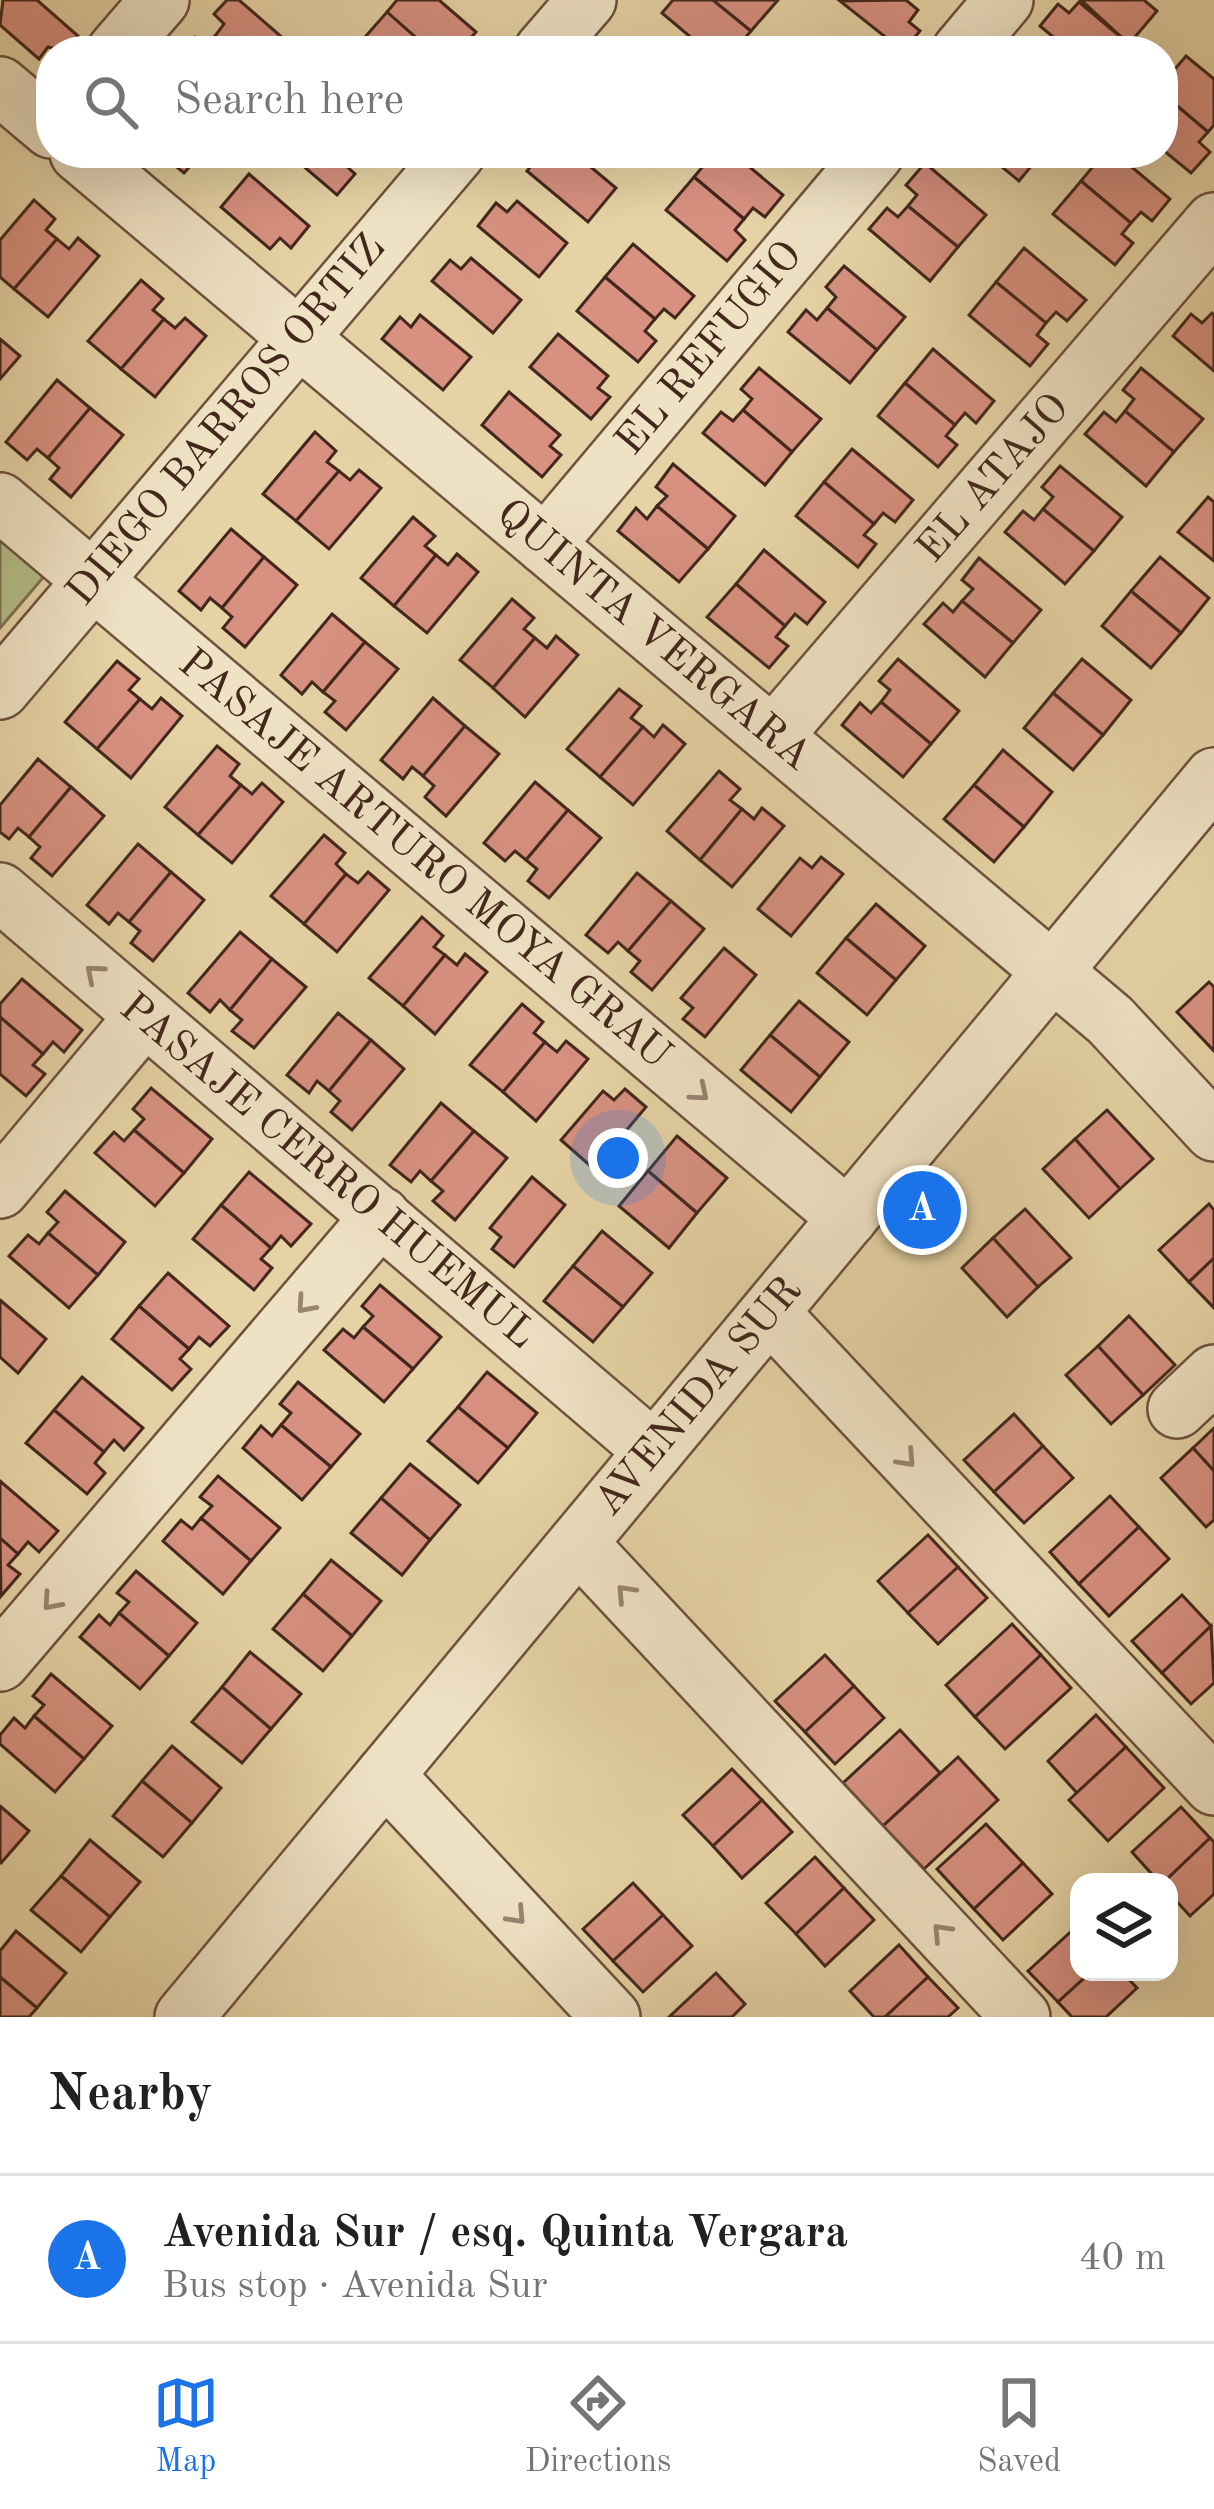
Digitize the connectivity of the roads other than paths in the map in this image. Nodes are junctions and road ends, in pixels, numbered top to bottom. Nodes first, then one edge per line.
1 (160, 0) edge
2 (587, 0) edge
3 (1004, 0) edge
4 (129, 36) edge
5 (556, 36) edge
6 (974, 36) edge
7 (0, 86) edge
8 (36, 116) edge
9 (98, 168) edge
10 (443, 168) edge
11 (862, 168) edge
12 (1214, 222) edge
13 (296, 338) junction
14 (0, 502) edge
15 (545, 545) junction
16 (93, 579) junction
17 (0, 690) edge
18 (773, 736) junction
19 (1214, 777) edge
20 (0, 892) edge
21 (1052, 972) junction
22 (144, 1017) junction
23 (1214, 1132) edge
24 (0, 1189) edge
25 (381, 1216) junction
26 (848, 1218) junction
27 (770, 1312) junction
28 (654, 1451) junction
29 (578, 1543) junction
30 (0, 1662) edge
31 (385, 1775) junction
32 (1214, 1786) edge
33 (190, 2014) edge
34 (611, 2017) edge
35 (1021, 2017) edge

1 - 4 street
2 - 5 street
3 - 6 street
7 - 8 street
9 - 13 street, QUINTA VERGARA
10 - 13 street, DIEGO BARROS ORTIZ
11 - 15 street, EL REFUGIO
12 - 18 street, EL ATAJO
13 - 15 street, QUINTA VERGARA
13 - 16 street, DIEGO BARROS ORTIZ
14 - 16 street, PASAJE ARTURO MOYA GRAU
15 - 18 street, QUINTA VERGARA
16 - 17 street, DIEGO BARROS ORTIZ
16 -> 26 street, PASAJE ARTURO MOYA GRAU
18 - 21 street, QUINTA VERGARA
19 - 21 street, AVENIDA SUR
22 -> 20 street, PASAJE CERRO HUEMUL
21 - 23 street, QUINTA VERGARA
21 - 26 street, AVENIDA SUR
22 - 24 street
22 - 25 street, PASAJE CERRO HUEMUL
25 - 28 street, PASAJE CERRO HUEMUL
25 -> 30 street
26 - 27 street, AVENIDA SUR
27 - 28 street, AVENIDA SUR
27 -> 32 street
28 - 29 street, AVENIDA SUR
29 - 31 street, AVENIDA SUR
35 -> 29 street
31 - 33 street, AVENIDA SUR
31 -> 34 street

